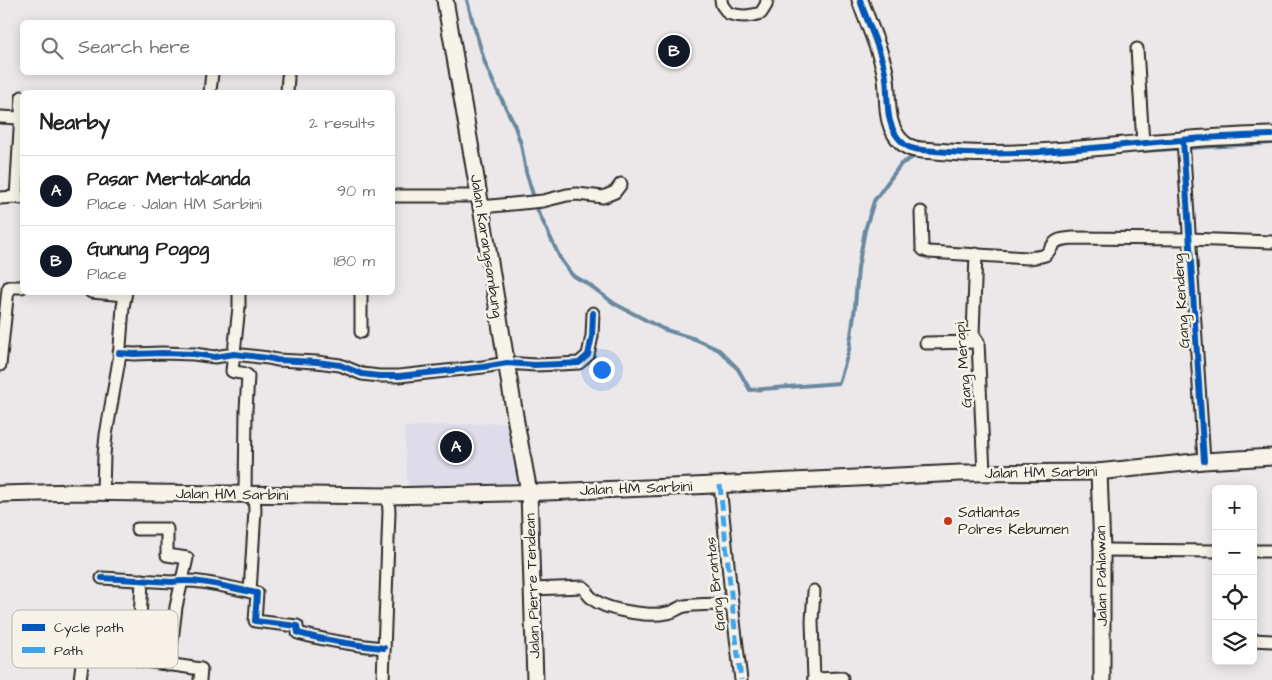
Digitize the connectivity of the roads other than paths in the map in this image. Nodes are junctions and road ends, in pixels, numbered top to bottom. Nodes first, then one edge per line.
1 (445, 0) edge
2 (721, 0) edge
3 (767, 0) edge
4 (860, 0) edge
5 (1137, 49) dead end
6 (212, 75) edge
7 (288, 77) dead end
8 (210, 90) edge
9 (288, 90) edge
10 (0, 117) edge
11 (20, 118) joint
12 (1272, 135) edge
13 (1143, 143) junction
14 (1183, 146) junction
15 (621, 184) dead end
16 (395, 196) edge
17 (19, 197) edge
18 (0, 198) edge
19 (480, 202) junction
20 (921, 212) dead end
21 (1189, 239) junction
22 (1272, 242) edge
23 (976, 254) junction
24 (20, 287) edge
25 (126, 295) edge
26 (239, 295) edge
27 (361, 295) edge
28 (593, 313) dead end
29 (361, 332) dead end
30 (978, 342) junction
31 (926, 343) dead end
32 (120, 353) junction
33 (234, 354) junction
34 (506, 363) junction
35 (0, 365) edge
36 (1272, 457) edge
37 (1204, 461) junction
38 (1099, 472) junction
39 (984, 473) junction
40 (720, 485) junction
41 (103, 492) junction
42 (530, 492) junction
43 (0, 494) edge
44 (249, 494) junction
45 (388, 496) junction
46 (137, 529) dead end
47 (1102, 550) junction
48 (1212, 551) edge
49 (1257, 551) edge
50 (1272, 551) edge
51 (102, 578) dead end
52 (142, 580) junction
53 (182, 580) junction
54 (532, 590) junction
55 (814, 591) dead end
56 (250, 592) junction
57 (732, 604) junction
58 (140, 610) edge
59 (176, 610) edge
60 (1257, 640) edge
61 (1272, 641) edge
62 (384, 648) junction
63 (178, 666) edge
64 (842, 678) dead end
65 (814, 679) edge
66 (200, 680) edge
67 (383, 680) edge
68 (535, 680) edge
69 (741, 680) edge
70 (1102, 680) edge

1 - 19 main road, Jalan Karangsambung
2 - 3 street
4 - 13 main road
5 - 13 street
6 - 8 street
7 - 9 street
10 - 11 street
11 - 17 street
12 - 14 main road
13 - 14 main road
14 - 21 street, Gang Kendeng
15 - 19 street
16 - 19 street
17 - 18 street
19 - 34 main road, Jalan Karangsambung
20 - 23 street
21 - 22 street
21 - 23 street
21 - 37 street, Gang Kendeng
23 - 30 street, Gang Merapi
24 - 35 street
25 - 32 street
26 - 33 street
27 - 29 street
28 - 34 street
30 - 31 street
30 - 39 street, Gang Merapi
32 - 33 street
32 - 41 street
33 - 34 street
33 - 44 street
34 - 42 main road, Jalan Karangsambung
36 - 37 main road, Jalan HM Sarbini
37 - 38 main road, Jalan HM Sarbini
38 - 39 main road, Jalan HM Sarbini
38 - 47 main road, Jalan Pahlawan
39 - 40 main road, Jalan HM Sarbini
40 - 42 main road, Jalan HM Sarbini
40 - 57 street, Gang Brantas
41 - 43 main road, Jalan HM Sarbini
41 - 44 main road, Jalan HM Sarbini
42 - 45 main road, Jalan HM Sarbini
42 - 54 main road, Jalan Pierre Tendean
44 - 45 main road, Jalan HM Sarbini
44 - 56 street
45 - 62 street
46 - 53 street
47 - 48 street
47 - 70 main road, Jalan Pahlawan
49 - 50 street
51 - 52 street
52 - 53 street
52 - 58 street
53 - 56 street
53 - 59 street
54 - 57 street
54 - 68 main road, Jalan Pierre Tendean
55 - 65 street
56 - 62 street
57 - 69 street, Gang Brantas
60 - 61 street
62 - 67 street
63 - 66 street
64 - 65 street

